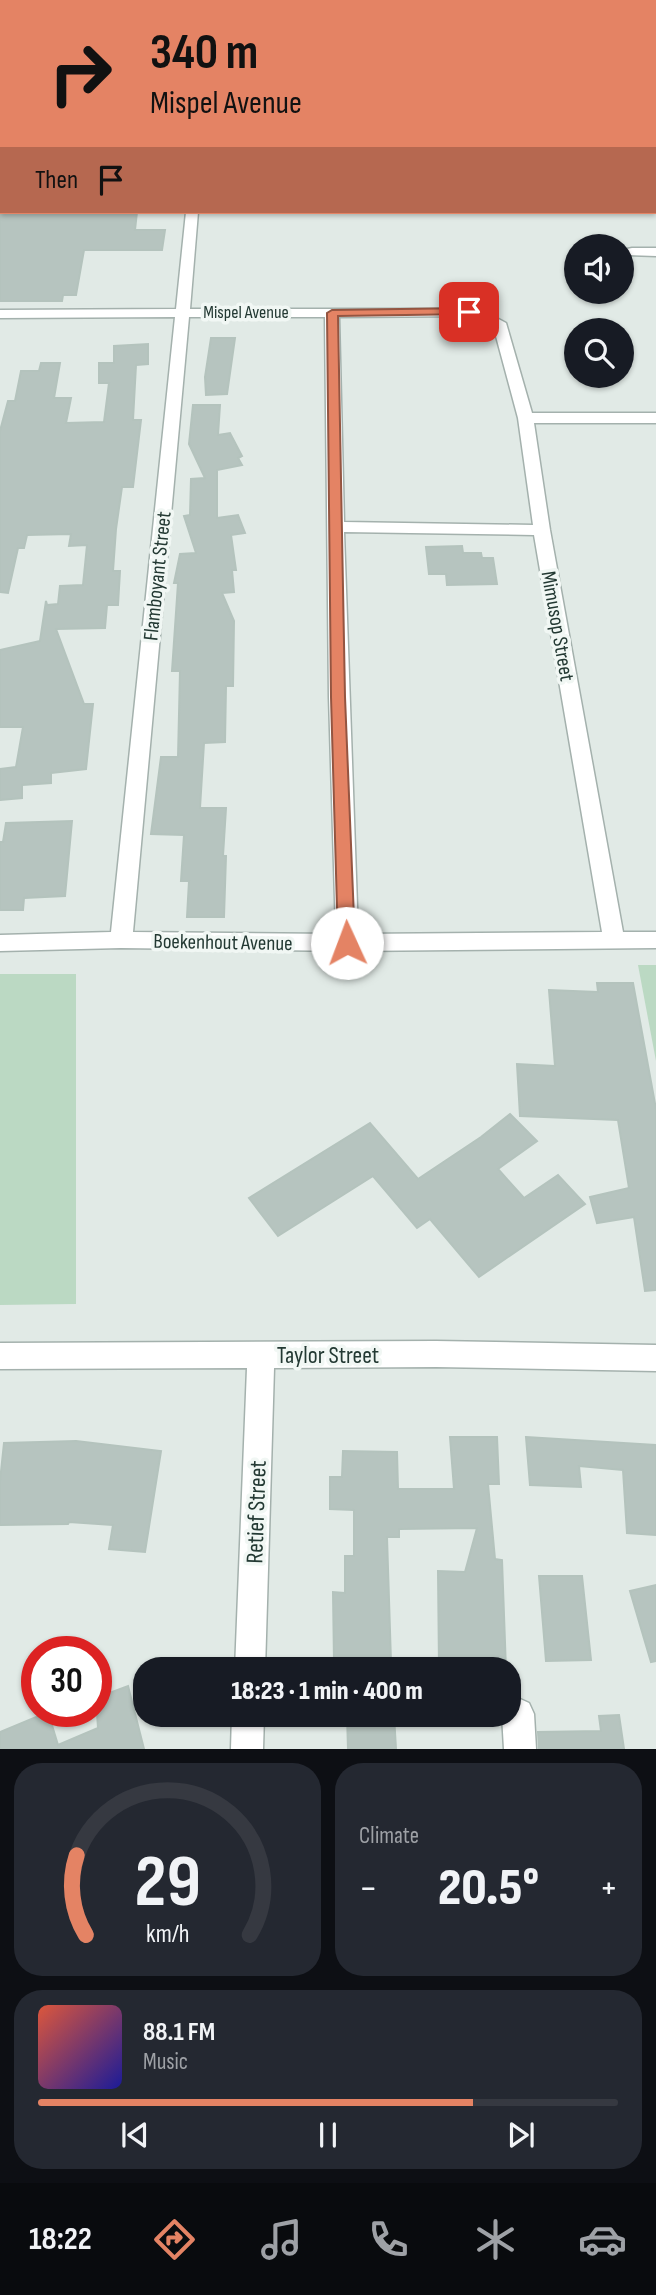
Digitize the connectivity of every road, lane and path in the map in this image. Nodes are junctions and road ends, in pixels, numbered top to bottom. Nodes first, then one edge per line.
1 (192, 214) edge
2 (656, 251) edge
3 (634, 252) edge
4 (183, 312) junction
5 (332, 313) junction
6 (0, 314) edge
7 (491, 318) joint
8 (526, 418) junction
9 (656, 418) edge
10 (337, 527) junction
11 (542, 530) junction
12 (121, 940) junction
13 (614, 940) junction
14 (656, 940) edge
15 (0, 943) edge
16 (347, 943) junction
17 (261, 1355) junction
18 (0, 1356) edge
19 (656, 1358) edge
20 (250, 1657) edge
21 (248, 1727) edge
22 (519, 1727) edge
23 (247, 1749) edge
24 (520, 1749) edge

1 - 4 street, Flamboyant Street
2 - 3 street
4 - 5 street, Mispel Avenue
4 - 6 street, Mispel Avenue
4 - 12 street, Flamboyant Street
5 - 7 street, Mispel Avenue
5 - 10 street
7 - 8 street, Mimusop Street
8 - 9 street
8 - 11 street, Mimusop Street
10 - 11 street
10 - 16 street
11 - 13 street, Mimusop Street
12 - 15 street, Boekenhout Avenue
12 - 16 street, Boekenhout Avenue
13 - 14 street, Boekenhout Avenue
13 - 16 street, Boekenhout Avenue
17 - 18 street, Taylor Street
17 - 19 street, Taylor Street
17 - 20 street, Retief Street
21 - 23 street
22 - 24 street

